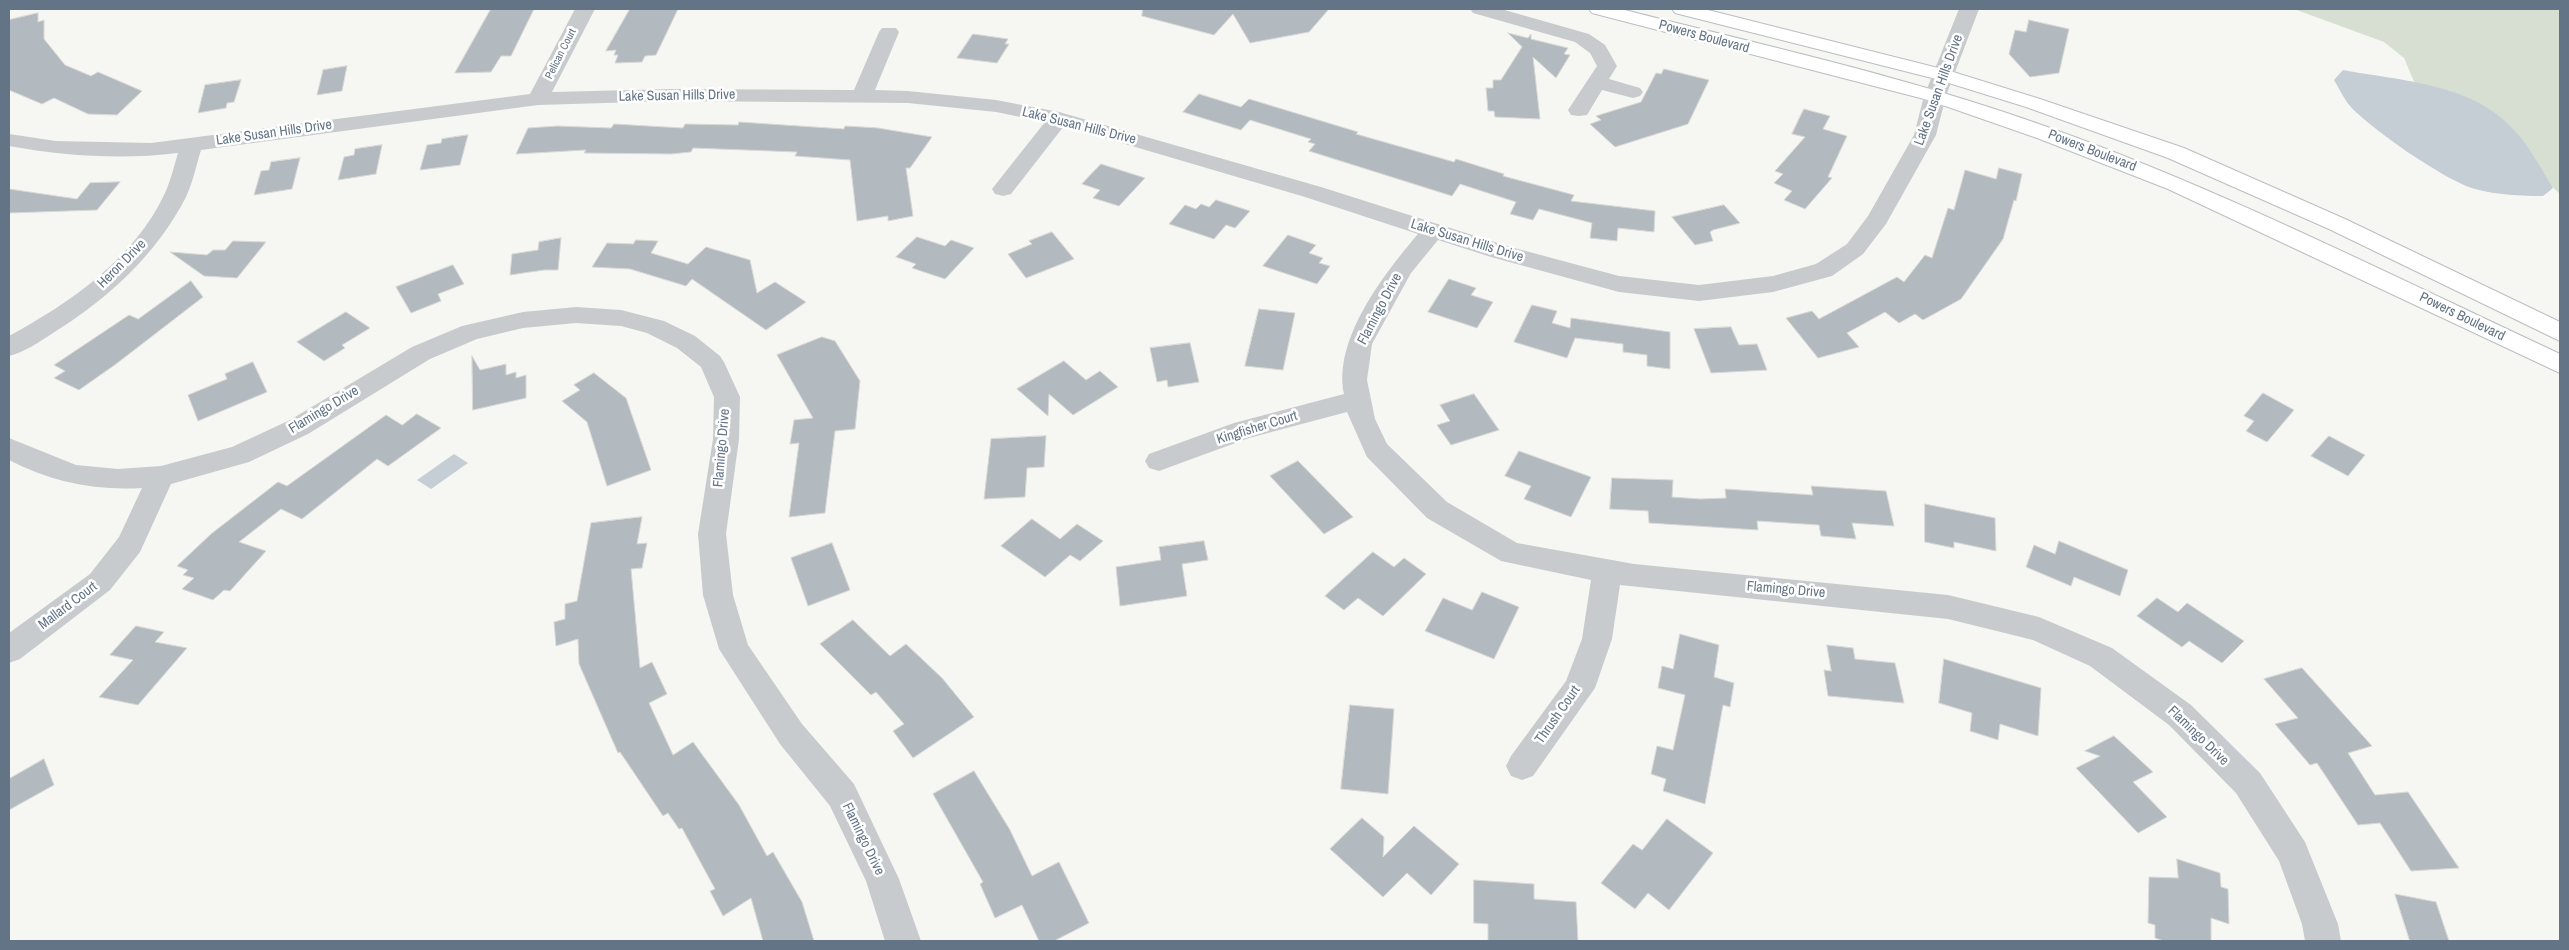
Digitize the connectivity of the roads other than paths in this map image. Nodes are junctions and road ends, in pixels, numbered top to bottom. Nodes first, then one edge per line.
1 (584, 9) edge
2 (1480, 9) edge
3 (1599, 9) edge
4 (1682, 9) edge
5 (1969, 9) edge
6 (889, 32) dead end
7 (1942, 75) junction
8 (1597, 82) junction
9 (1633, 92) dead end
10 (862, 96) junction
11 (1934, 96) junction
12 (538, 99) junction
13 (1579, 110) dead end
14 (1059, 118) junction
15 (9, 140) edge
16 (193, 144) junction
17 (1003, 189) dead end
18 (1434, 231) junction
19 (2560, 332) edge
20 (9, 347) edge
21 (2560, 364) edge
22 (1358, 400) junction
23 (9, 448) edge
24 (1159, 461) dead end
25 (161, 476) junction
26 (1607, 573) junction
27 (9, 650) edge
28 (1522, 766) dead end
29 (902, 941) edge
30 (2323, 941) edge

1 - 12 street, Pelican Court
2 - 8 street
3 - 11 main road, Powers Boulevard
4 - 7 main road, Powers Boulevard
5 - 7 street, Lake Susan Hills Drive
6 - 10 street
7 - 11 street, Lake Susan Hills Drive
7 - 19 main road, Powers Boulevard
8 - 9 street
8 - 13 street
10 - 12 street, Lake Susan Hills Drive
10 - 14 street, Lake Susan Hills Drive
11 - 18 street, Lake Susan Hills Drive
11 - 21 main road, Powers Boulevard
12 - 16 street, Lake Susan Hills Drive
14 - 17 street
14 - 18 street, Lake Susan Hills Drive
15 - 16 street, Lake Susan Hills Drive
16 - 20 street, Heron Drive
18 - 22 street, Flamingo Drive
22 - 24 street, Kingfisher Court
22 - 26 street, Flamingo Drive
23 - 25 street, Flamingo Drive
25 - 27 street, Mallard Court
25 - 29 street, Flamingo Drive
26 - 28 street, Thrush Court
26 - 30 street, Flamingo Drive

